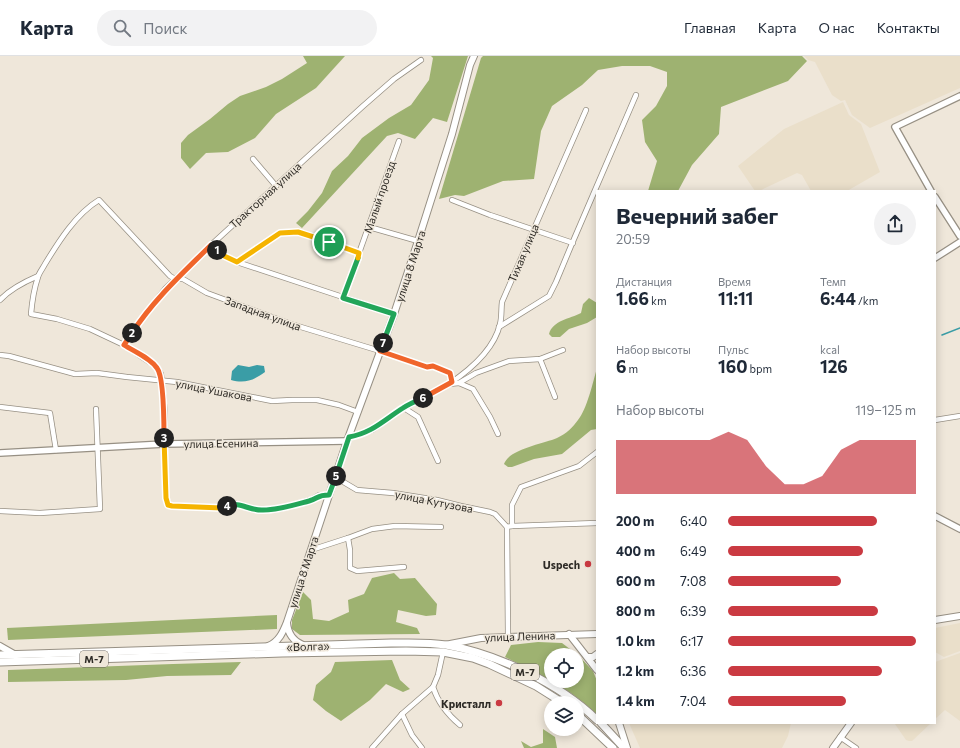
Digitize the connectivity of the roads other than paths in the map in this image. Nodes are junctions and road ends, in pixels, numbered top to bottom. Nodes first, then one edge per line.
1 (474, 56) edge
2 (421, 60) dead end
3 (636, 95) dead end
4 (960, 96) edge
5 (586, 110) dead end
6 (399, 141) dead end
7 (254, 159) dead end
8 (276, 186) junction
9 (930, 190) edge
10 (936, 199) edge
11 (452, 200) dead end
12 (369, 227) junction
13 (533, 229) junction
14 (960, 236) edge
15 (418, 241) junction
16 (960, 242) edge
17 (573, 243) junction
18 (211, 245) junction
19 (359, 253) junction
20 (936, 257) edge
21 (237, 262) junction
22 (38, 276) junction
23 (176, 280) junction
24 (343, 298) junction
25 (0, 300) edge
26 (394, 314) junction
27 (499, 327) junction
28 (124, 345) junction
29 (563, 350) dead end
30 (380, 351) junction
31 (0, 355) edge
32 (540, 359) junction
33 (160, 380) junction
34 (451, 383) junction
35 (459, 383) junction
36 (555, 397) dead end
37 (0, 407) edge
38 (404, 408) junction
39 (96, 409) dead end
40 (358, 412) junction
41 (960, 416) edge
42 (936, 420) edge
43 (498, 434) dead end
44 (348, 439) junction
45 (164, 444) junction
46 (98, 448) junction
47 (56, 450) junction
48 (0, 453) edge
49 (596, 453) edge
50 (438, 461) dead end
51 (335, 477) junction
52 (329, 495) junction
53 (0, 511) edge
54 (936, 517) edge
55 (596, 523) edge
56 (510, 526) junction
57 (441, 527) dead end
58 (960, 529) edge
59 (348, 538) junction
60 (311, 550) junction
61 (404, 567) dead end
62 (960, 616) edge
63 (936, 620) edge
64 (287, 622) junction
65 (569, 634) junction
66 (596, 634) edge
67 (508, 636) junction
68 (0, 646) edge
69 (304, 646) junction
70 (265, 647) junction
71 (443, 649) junction
72 (0, 655) edge
73 (15, 655) junction
74 (596, 655) edge
75 (588, 657) junction
76 (0, 662) edge
77 (596, 669) edge
78 (433, 686) junction
79 (554, 696) edge
80 (402, 714) junction
81 (596, 719) edge
82 (584, 721) edge
83 (602, 724) edge
84 (618, 724) edge
85 (850, 724) edge
86 (460, 725) dead end
87 (840, 737) junction
88 (372, 748) edge
89 (422, 748) edge
90 (613, 748) edge
91 (626, 748) edge
92 (832, 748) edge
93 (856, 748) edge

1 - 15 main road, улица 8 Марта
2 - 8 street, Тракторная улица
3 - 17 street
4 - 9 street
5 - 13 street, Тихая улица
6 - 12 street, Малый проезд
7 - 8 street
8 - 18 street, Тракторная улица
10 - 14 street
11 - 13 street
12 - 15 street
12 - 19 street, Малый проезд
13 - 17 street
13 - 27 street, Тихая улица
15 - 26 main road, улица 8 Марта
16 - 20 street
17 - 27 street
18 - 21 street
18 - 23 street, Тракторная улица
19 - 21 street
19 - 24 street, Малый проезд
21 - 24 street
22 - 23 street, Западная улица
22 - 25 street
22 - 28 street
23 - 28 street, Тракторная улица
23 - 30 street, Западная улица
24 - 26 street
26 - 30 main road, улица 8 Марта
27 - 34 street, Тихая улица
28 - 33 street
29 - 32 street
30 - 34 street, Западная улица
30 - 40 main road, улица 8 Марта
31 - 33 street, улица Ушакова
32 - 35 street
32 - 36 street
33 - 40 street, улица Ушакова
33 - 45 street
34 - 35 street
34 - 38 street, Тихая улица
35 - 43 street
37 - 47 street
38 - 44 street, Тихая улица
38 - 50 street
39 - 46 street
40 - 44 main road, улица 8 Марта
41 - 42 street
44 - 45 street, улица Есенина
44 - 51 main road, улица 8 Марта
45 - 46 street, улица Есенина
45 - 52 street
46 - 47 street, улица Есенина
46 - 53 street
47 - 48 street, улица Есенина
49 - 56 street
51 - 52 main road, улица 8 Марта
51 - 56 street, улица Кутузова
52 - 60 main road, улица 8 Марта
54 - 58 street
55 - 56 street
56 - 67 street
57 - 59 street
59 - 60 street
59 - 61 street
60 - 64 main road, улица 8 Марта
62 - 63 main road
64 - 69 main road
64 - 70 main road, улица 8 Марта
65 - 66 main road, улица Ленина
65 - 67 main road, улица Ленина
65 - 75 main road
67 - 71 main road, улица Ленина
68 - 73 main road
69 - 70 highway, «Волга» / М-7
69 - 71 highway, «Волга» / М-7
70 - 73 highway, «Волга» / М-7
71 - 76 highway, «Волга» / М-7
71 - 78 street
71 - 79 highway, «Волга» / М-7
71 - 81 highway, «Волга» / М-7
72 - 73 highway, «Волга» / М-7
74 - 75 main road
75 - 77 main road
78 - 80 street
78 - 86 street
80 - 88 street
80 - 89 street
82 - 90 highway
83 - 91 highway
84 - 91 main road
85 - 87 main road
87 - 92 main road
87 - 93 street

